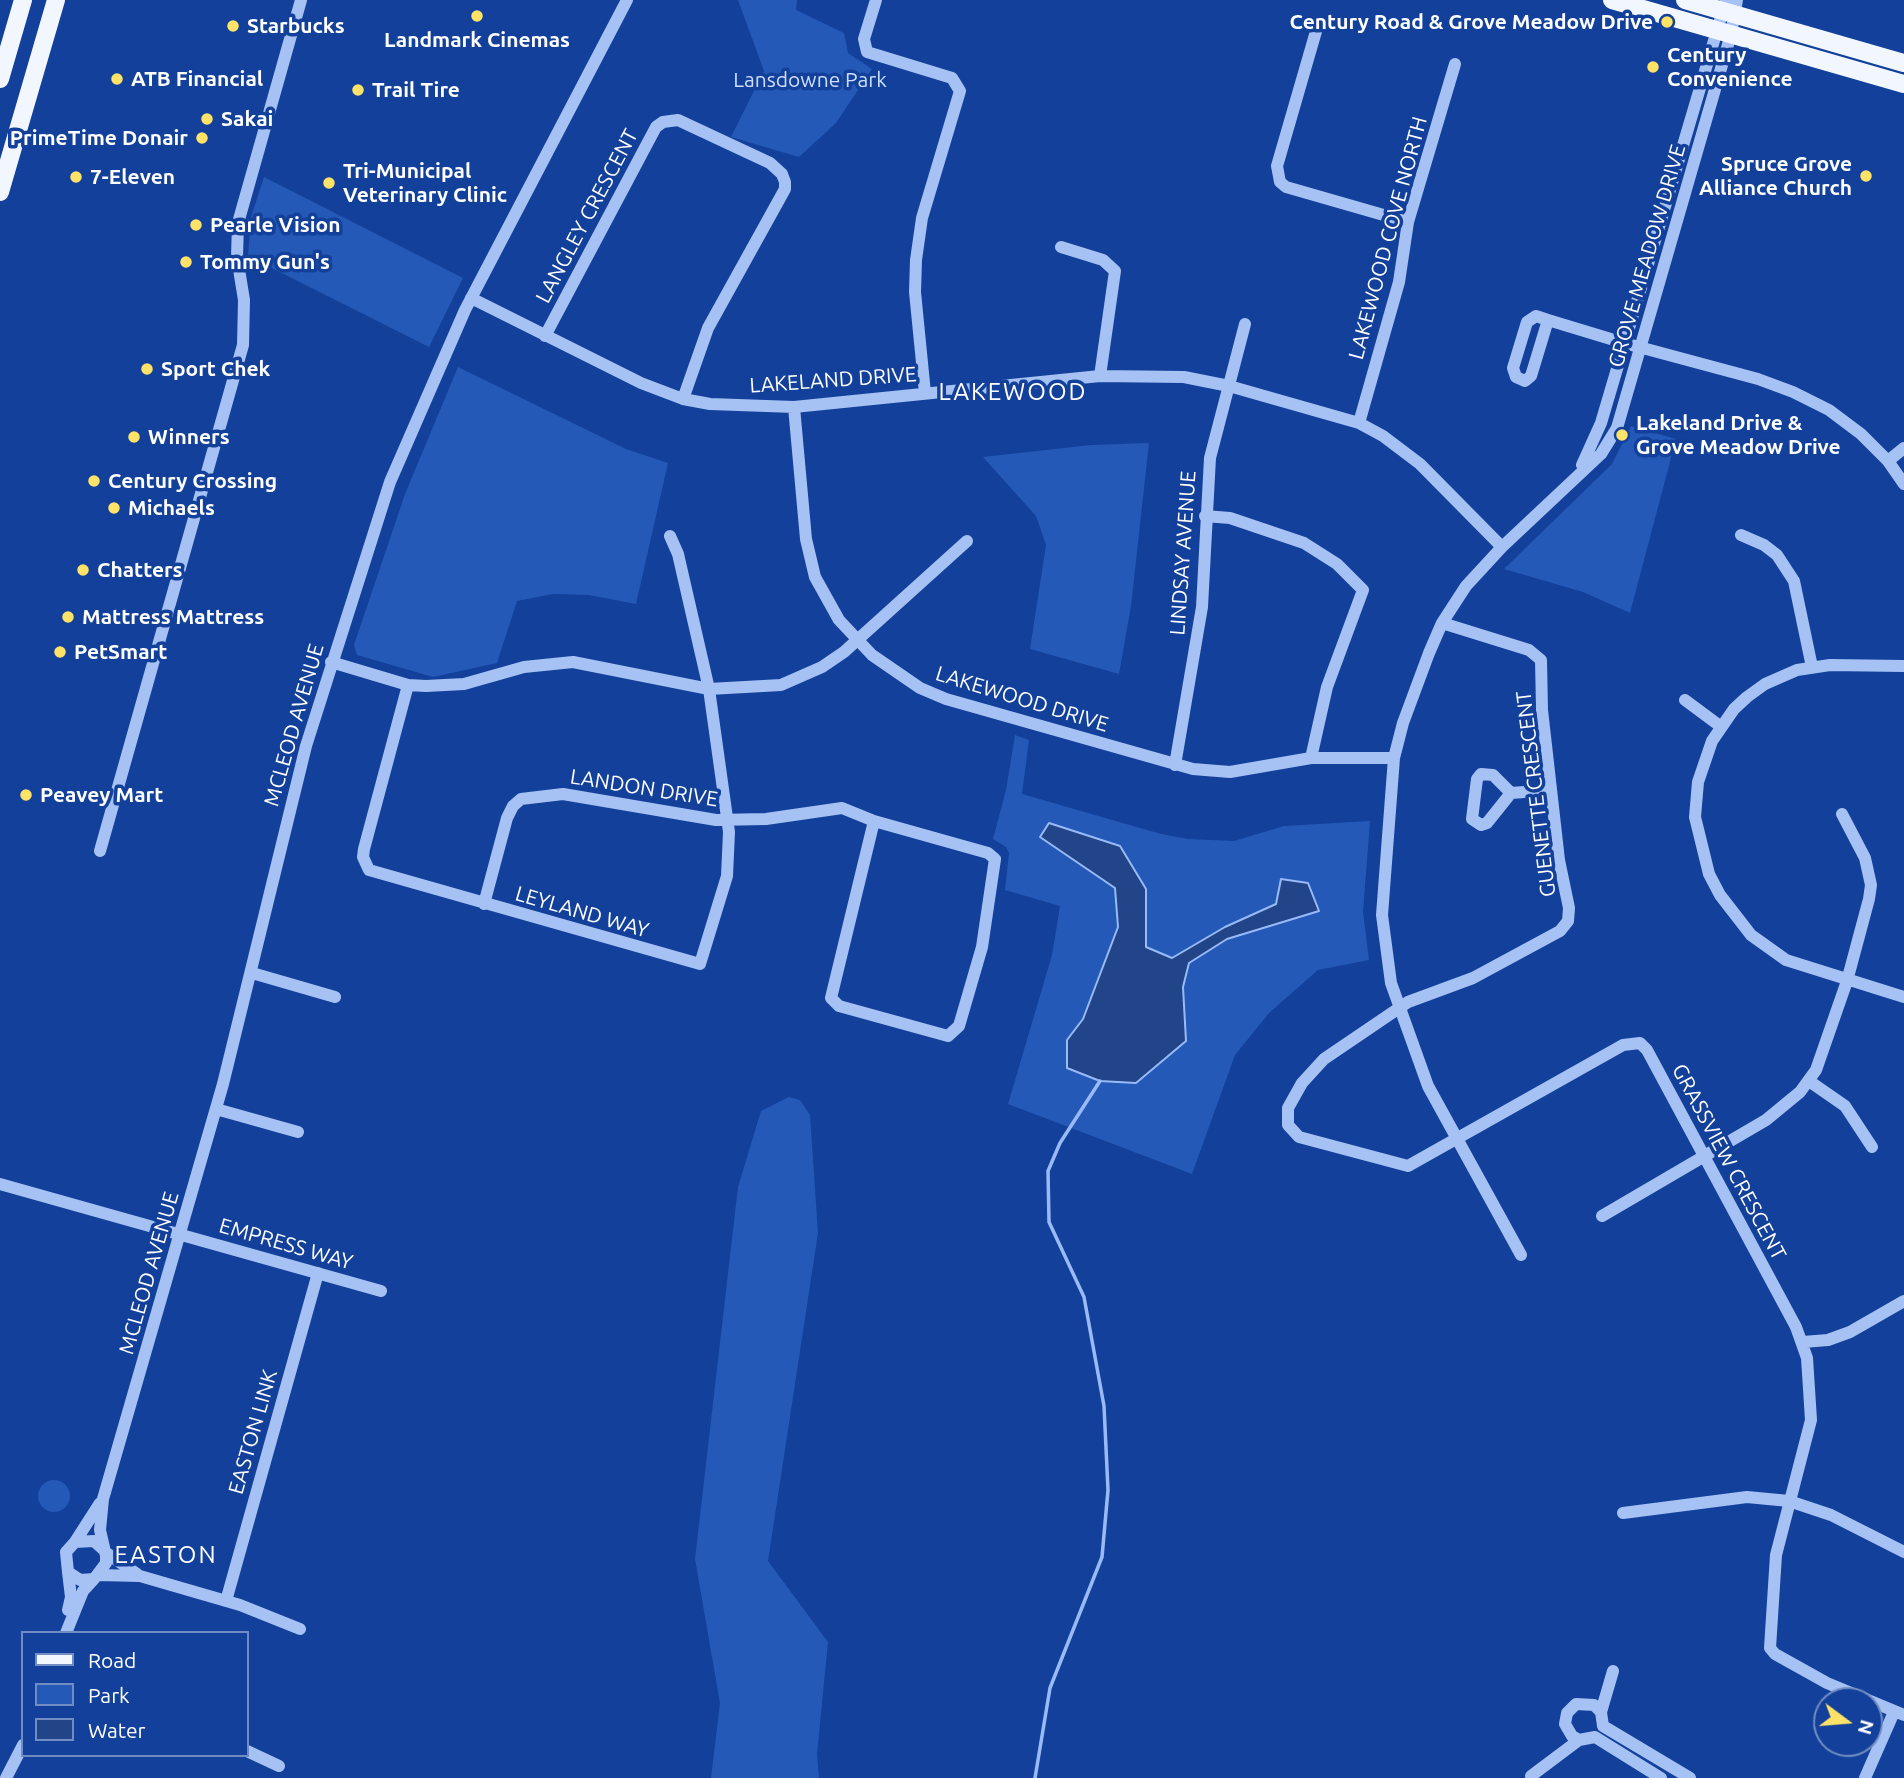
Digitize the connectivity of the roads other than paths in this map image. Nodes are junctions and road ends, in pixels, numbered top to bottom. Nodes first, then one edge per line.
1 (23, 0) edge
2 (56, 0) edge
3 (301, 0) edge
4 (627, 0) edge
5 (876, 0) edge
6 (1612, 0) edge
7 (1685, 0) edge
8 (1730, 6) edge
9 (1319, 21) dead end
10 (1723, 32) junction
11 (1904, 63) edge
12 (1455, 64) dead end
13 (0, 79) edge
14 (1904, 84) edge
15 (0, 192) edge
16 (1408, 222) junction
17 (1061, 247) dead end
18 (471, 298) junction
19 (1548, 320) junction
20 (1245, 324) dead end
21 (545, 336) junction
22 (1624, 343) junction
23 (1642, 347) junction
24 (1100, 376) junction
25 (1228, 386) junction
26 (925, 393) junction
27 (683, 399) junction
28 (794, 407) junction
29 (1359, 423) junction
30 (1904, 449) edge
31 (1888, 461) junction
32 (1577, 475) junction
33 (1904, 484) edge
34 (1205, 516) junction
35 (1741, 535) dead end
36 (670, 536) dead end
37 (967, 541) dead end
38 (1502, 547) junction
39 (1442, 623) junction
40 (858, 640) junction
41 (331, 662) junction
42 (1904, 666) edge
43 (1812, 667) junction
44 (408, 685) junction
45 (709, 689) junction
46 (1685, 700) dead end
47 (1720, 726) junction
48 (1311, 758) junction
49 (1394, 758) junction
50 (1175, 765) junction
51 (1550, 790) junction
52 (1511, 793) dead end
53 (1842, 814) dead end
54 (728, 820) junction
55 (874, 821) junction
56 (100, 851) dead end
57 (484, 904) junction
58 (252, 973) junction
59 (1846, 981) junction
60 (335, 997) dead end
61 (1904, 997) edge
62 (1398, 1009) junction
63 (1809, 1081) junction
64 (216, 1109) junction
65 (298, 1132) dead end
66 (1456, 1140) junction
67 (1872, 1147) dead end
68 (1702, 1155) junction
69 (0, 1184) edge
70 (1602, 1216) dead end
71 (180, 1235) junction
72 (1521, 1255) dead end
73 (317, 1273) junction
74 (382, 1291) dead end
75 (1904, 1301) edge
76 (1803, 1342) junction
77 (103, 1499) junction
78 (1789, 1501) junction
79 (1623, 1513) dead end
80 (75, 1542) junction
81 (104, 1551) junction
82 (1904, 1552) edge
83 (68, 1572) junction
84 (140, 1576) junction
85 (97, 1577) junction
86 (226, 1601) junction
87 (300, 1629) dead end
88 (66, 1631) edge
89 (66, 1631) edge
90 (1585, 1702) junction
91 (1601, 1712) junction
92 (1899, 1713) edge
93 (1603, 1726) junction
94 (1567, 1730) junction
95 (1595, 1737) junction
96 (1579, 1740) junction
97 (21, 1749) edge
98 (248, 1751) edge
99 (1547, 1765) junction
100 (278, 1766) dead end
101 (1531, 1776) dead end
102 (6, 1778) edge
103 (1661, 1778) edge
104 (1690, 1778) edge
105 (1865, 1778) edge

1 - 13 main road
2 - 15 main road
3 - 56 street
4 - 18 street, MCLEOD AVENUE
5 - 26 street
6 - 10 main road
7 - 8 main road
8 - 10 street
8 - 11 main road
9 - 16 street
10 - 14 main road
10 - 22 street, GROVE MEADOW DRIVE
10 - 23 street, GROVE MEADOW DRIVE
12 - 16 street, LAKEWOOD COVE NORTH
16 - 29 street, LAKEWOOD COVE NORTH
17 - 24 street
18 - 21 street, LAKELAND DRIVE
18 - 41 street, MCLEOD AVENUE
19 - 19 street
19 - 22 street
20 - 25 street, LINDSAY AVENUE
21 - 27 street, LAKELAND DRIVE
21 - 27 street, LANGLEY CRESCENT
22 - 23 street
22 - 32 street, GROVE MEADOW DRIVE
23 - 31 street
23 - 32 street, GROVE MEADOW DRIVE
24 - 25 street, LAKELAND DRIVE
24 - 26 street, LAKELAND DRIVE
25 - 29 street, LAKELAND DRIVE
25 - 34 street, LINDSAY AVENUE
26 - 28 street, LAKELAND DRIVE
27 - 28 street, LAKELAND DRIVE
28 - 40 street, LAKEWOOD DRIVE
29 - 38 street, LAKELAND DRIVE
30 - 31 street
31 - 33 street
32 - 38 street, GROVE MEADOW DRIVE
34 - 48 street
34 - 50 street, LINDSAY AVENUE
35 - 43 street
36 - 45 street, LEYLAND WAY
37 - 40 street
38 - 39 street, GROVE MEADOW DRIVE
39 - 49 street, GROVE MEADOW DRIVE
39 - 51 street, GUENETTE CRESCENT
40 - 45 street
40 - 50 street, LAKEWOOD DRIVE
41 - 44 street
41 - 58 street, MCLEOD AVENUE
42 - 43 street
43 - 47 street
44 - 45 street
44 - 57 street, LEYLAND WAY
45 - 54 street, LEYLAND WAY
46 - 47 street
47 - 59 street
48 - 49 street, LAKEWOOD DRIVE
48 - 50 street, LAKEWOOD DRIVE
49 - 62 street, GROVE MEADOW DRIVE
51 - 52 street
51 - 62 street, GUENETTE CRESCENT
53 - 59 street
54 - 55 street, LANDON DRIVE
54 - 57 street, LANDON DRIVE
54 - 57 street, LEYLAND WAY
55 - 55 street, LANDON DRIVE
58 - 60 street
58 - 64 street, MCLEOD AVENUE
59 - 61 street
59 - 63 street
62 - 66 street, GROVE MEADOW DRIVE
62 - 66 street, GUENETTE CRESCENT
63 - 67 street
63 - 68 street
64 - 65 street
64 - 71 street, MCLEOD AVENUE
66 - 68 street, GRASSVIEW CRESCENT
66 - 72 street, GROVE MEADOW DRIVE
68 - 70 street
68 - 76 street, GRASSVIEW CRESCENT
69 - 71 street, EMPRESS WAY
71 - 73 street, EMPRESS WAY
71 - 77 street, MCLEOD AVENUE
73 - 74 street, EMPRESS WAY
73 - 86 street, EASTON LINK
75 - 76 street
76 - 78 street, GRASSVIEW CRESCENT
77 - 80 street, MCLEOD AVENUE
77 - 81 street, MCLEOD AVENUE
78 - 79 street
78 - 82 street
78 - 92 street, GRASSVIEW CRESCENT
80 - 81 street
80 - 83 street, MCLEOD AVENUE
81 - 84 street
81 - 85 street, MCLEOD AVENUE
83 - 85 street
83 - 88 street, MCLEOD AVENUE
84 - 85 street
84 - 86 street
85 - 89 street, MCLEOD AVENUE
86 - 87 street
90 - 91 street
90 - 91 street
90 - 94 street
91 - 93 street
92 - 105 street
93 - 95 street
93 - 104 street
94 - 96 street
94 - 99 street
95 - 96 street
95 - 103 street
96 - 99 street
97 - 102 street
98 - 100 street
99 - 101 street

